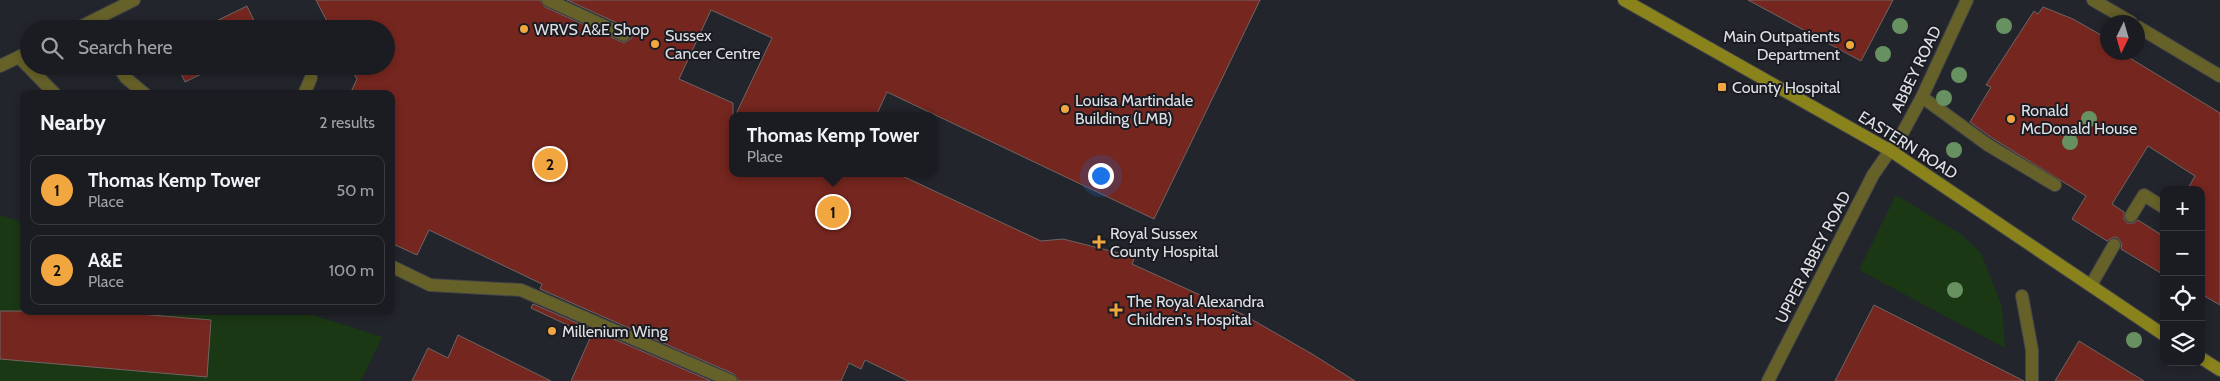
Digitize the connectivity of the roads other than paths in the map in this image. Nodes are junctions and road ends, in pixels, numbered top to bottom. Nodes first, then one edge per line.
1 (134, 0) edge
2 (548, 0) edge
3 (1624, 0) edge
4 (1968, 0) edge
5 (2093, 0) edge
6 (2119, 15) edge
7 (101, 20) edge
8 (2145, 30) edge
9 (624, 36) dead end
10 (20, 56) edge
11 (0, 66) edge
12 (40, 75) edge
13 (124, 75) edge
14 (2220, 76) edge
15 (311, 78) dead end
16 (52, 90) edge
17 (140, 90) edge
18 (306, 90) edge
19 (1922, 97) junction
20 (1891, 151) junction
21 (2054, 185) dead end
22 (2160, 205) edge
23 (2131, 216) dead end
24 (2114, 245) dead end
25 (395, 268) edge
26 (2091, 285) junction
27 (2022, 296) dead end
28 (2160, 332) edge
29 (2205, 361) edge
30 (2220, 370) edge
31 (731, 381) edge
32 (1768, 381) edge
33 (2032, 381) edge

1 - 7 street
2 - 9 street
3 - 20 street, EASTERN ROAD
4 - 19 street, ABBEY ROAD
5 - 6 street
8 - 14 street
10 - 11 street
12 - 16 street
13 - 17 street
15 - 18 street
19 - 20 street, ABBEY ROAD
19 - 21 street
20 - 26 street, EASTERN ROAD
20 - 32 street, UPPER ABBEY ROAD
22 - 23 street
24 - 26 street
25 - 31 street
26 - 28 street, EASTERN ROAD
27 - 33 street
29 - 30 street

